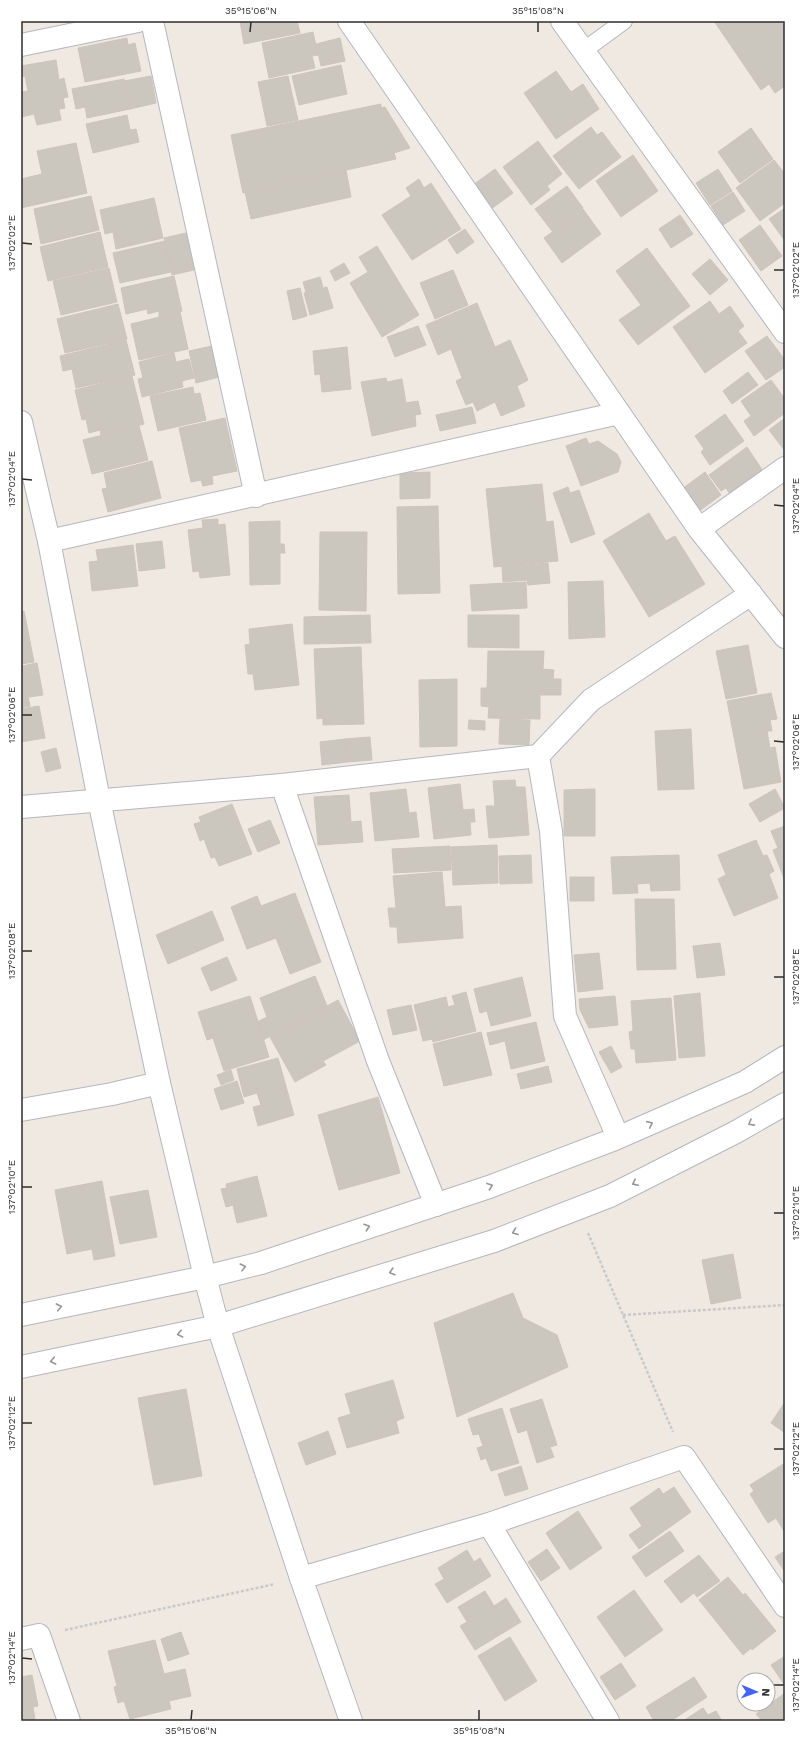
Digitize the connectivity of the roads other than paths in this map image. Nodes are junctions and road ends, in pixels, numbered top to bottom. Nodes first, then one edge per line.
1 (138, 21) edge
2 (152, 21) edge
3 (349, 21) edge
4 (562, 21) edge
5 (624, 21) edge
6 (21, 44) edge
7 (583, 51) junction
8 (785, 332) edge
9 (619, 413) junction
10 (21, 422) edge
11 (785, 468) edge
12 (256, 496) junction
13 (700, 529) junction
14 (49, 541) junction
15 (750, 594) junction
16 (785, 637) edge
17 (538, 756) junction
18 (282, 785) junction
19 (99, 800) junction
20 (21, 807) edge
21 (785, 1057) edge
22 (159, 1083) junction
23 (785, 1104) edge
24 (21, 1110) edge
25 (618, 1137) junction
26 (436, 1204) junction
27 (205, 1277) junction
28 (21, 1315) edge
29 (218, 1326) junction
30 (21, 1367) edge
31 (489, 1524) junction
32 (301, 1578) junction
33 (785, 1606) edge
34 (30, 1637) edge
35 (68, 1721) edge
36 (351, 1721) edge
37 (608, 1721) edge

1 - 6 street
2 - 12 street
3 - 9 street
4 - 7 street
5 - 7 lane
7 - 8 street
9 - 12 street
9 - 13 street
10 - 14 street
11 - 13 street
12 - 14 street
13 - 15 street
14 - 19 street
15 - 16 street
15 - 17 street
17 - 18 street
17 - 25 street
18 - 19 street
18 - 26 street
19 - 20 street
19 - 22 street
25 -> 21 street
22 - 24 street
22 - 27 street
23 -> 29 street
26 -> 25 street
27 -> 26 street
28 -> 27 street
27 - 29 street
29 -> 30 street
29 - 32 street
31 - 32 street
31 - 33 street
31 - 37 street
32 - 36 street
34 - 35 street

